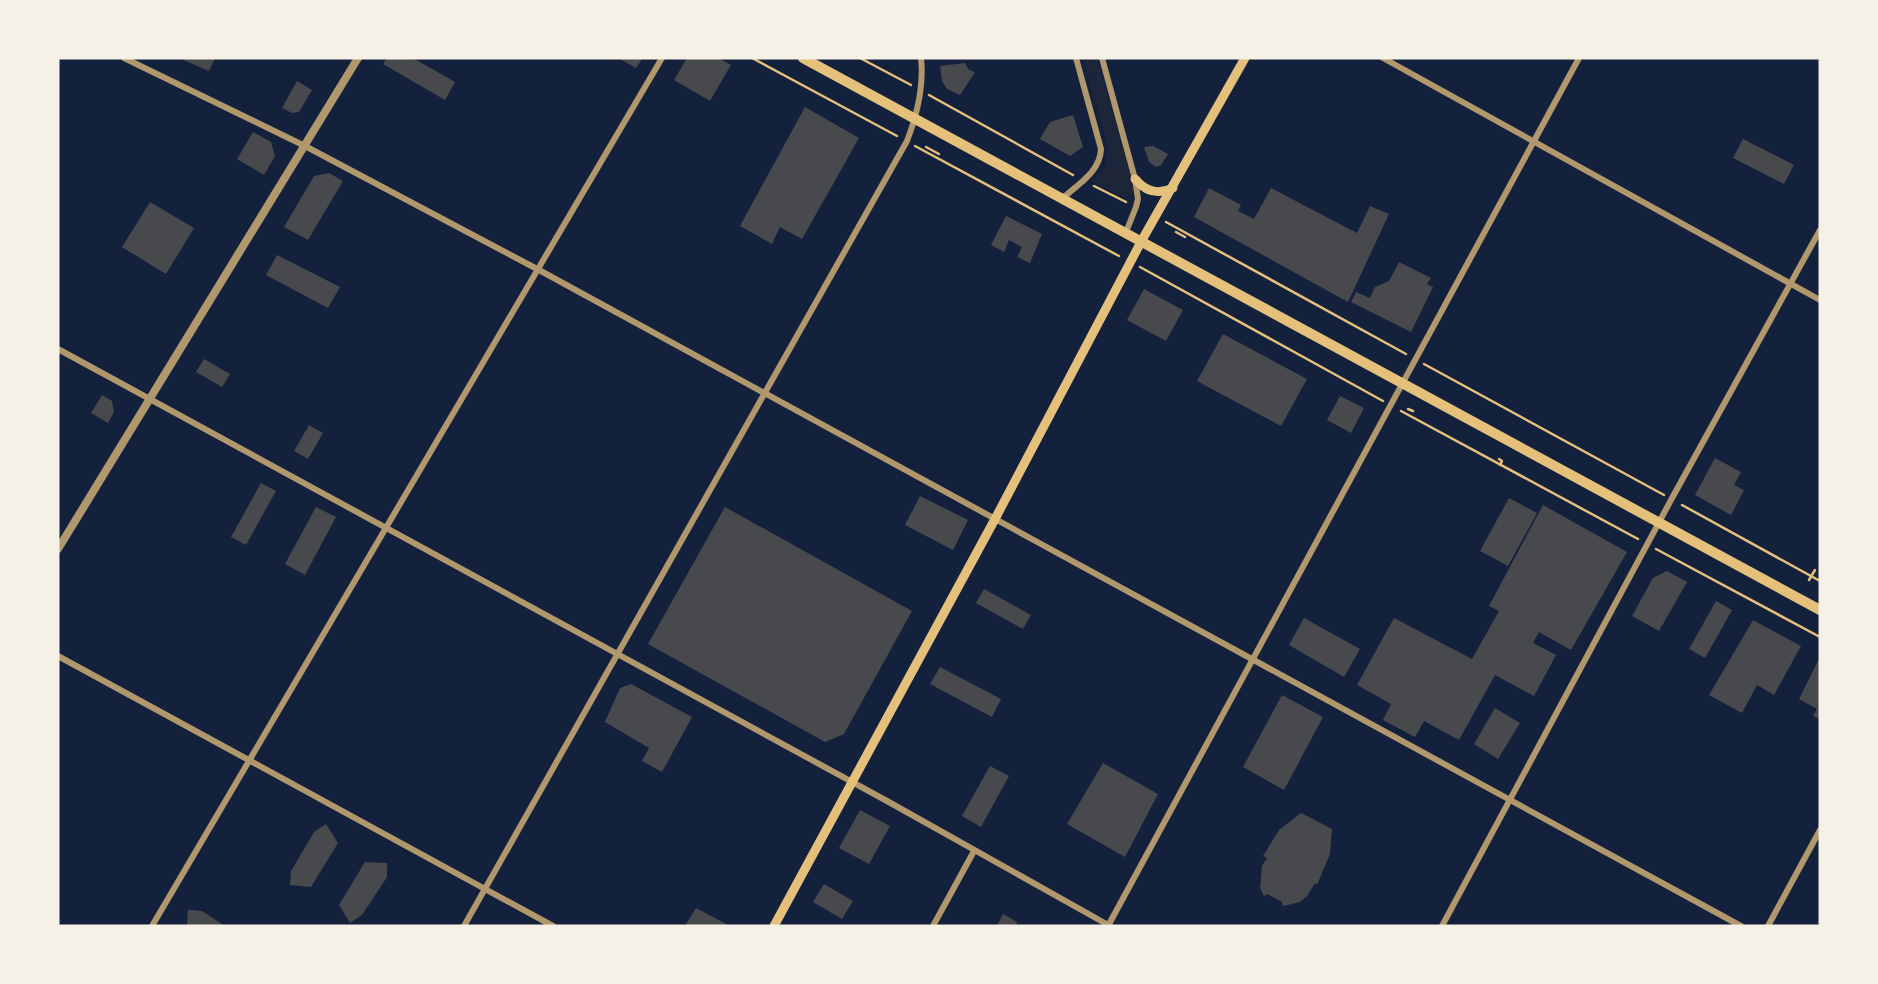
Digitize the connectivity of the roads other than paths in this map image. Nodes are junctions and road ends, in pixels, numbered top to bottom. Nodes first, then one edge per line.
1 (124, 58) edge
2 (358, 58) edge
3 (662, 58) edge
4 (803, 58) edge
5 (921, 58) edge
6 (1076, 58) edge
7 (1102, 58) edge
8 (1245, 58) edge
9 (1383, 58) edge
10 (1579, 58) edge
11 (915, 120) junction
12 (1535, 140) junction
13 (305, 146) junction
14 (1135, 179) junction
15 (1173, 188) junction
16 (1063, 198) junction
17 (1820, 230) edge
18 (1126, 232) junction
19 (1142, 240) junction
20 (539, 270) junction
21 (1791, 284) junction
22 (1820, 300) edge
23 (58, 349) edge
24 (1403, 383) junction
25 (766, 395) junction
26 (150, 398) junction
27 (995, 519) junction
28 (1660, 523) junction
29 (386, 528) junction
30 (58, 549) edge
31 (1820, 610) edge
32 (618, 654) junction
33 (58, 656) edge
34 (1252, 659) junction
35 (248, 761) junction
36 (851, 782) junction
37 (1512, 800) junction
38 (1820, 830) edge
39 (974, 851) junction
40 (486, 889) junction
41 (152, 926) edge
42 (464, 926) edge
43 (553, 926) edge
44 (774, 926) edge
45 (933, 926) edge
46 (1109, 926) edge
47 (1442, 926) edge
48 (1741, 926) edge
49 (1768, 926) edge

1 - 13 street
2 - 13 street
3 - 20 street
4 - 11 main road
5 - 11 street
6 - 16 street
7 - 14 street
8 - 15 main road
9 - 12 street
10 - 12 street
11 - 16 main road
11 - 25 street
12 - 21 street
12 - 24 street
13 - 20 street
13 - 26 street
14 - 15 main road
14 - 18 street
15 - 19 main road
16 - 18 main road
17 - 21 street
18 - 19 main road
19 - 24 main road
19 - 27 main road
20 - 25 street
20 - 29 street
21 - 22 street
21 - 28 street
23 - 26 street
24 - 28 main road
24 - 34 street
25 - 27 street
25 - 32 street
26 - 29 street
26 - 30 street
27 - 34 street
27 - 36 main road
28 - 31 main road
28 - 37 street
29 - 32 street
29 - 35 street
32 - 36 street
32 - 40 street
33 - 35 street
34 - 37 street
34 - 46 street
35 - 40 street
35 - 41 street
36 - 39 street
36 - 44 main road
37 - 47 street
37 - 48 street
38 - 49 street
39 - 45 street
39 - 46 street
40 - 42 street
40 - 43 street

